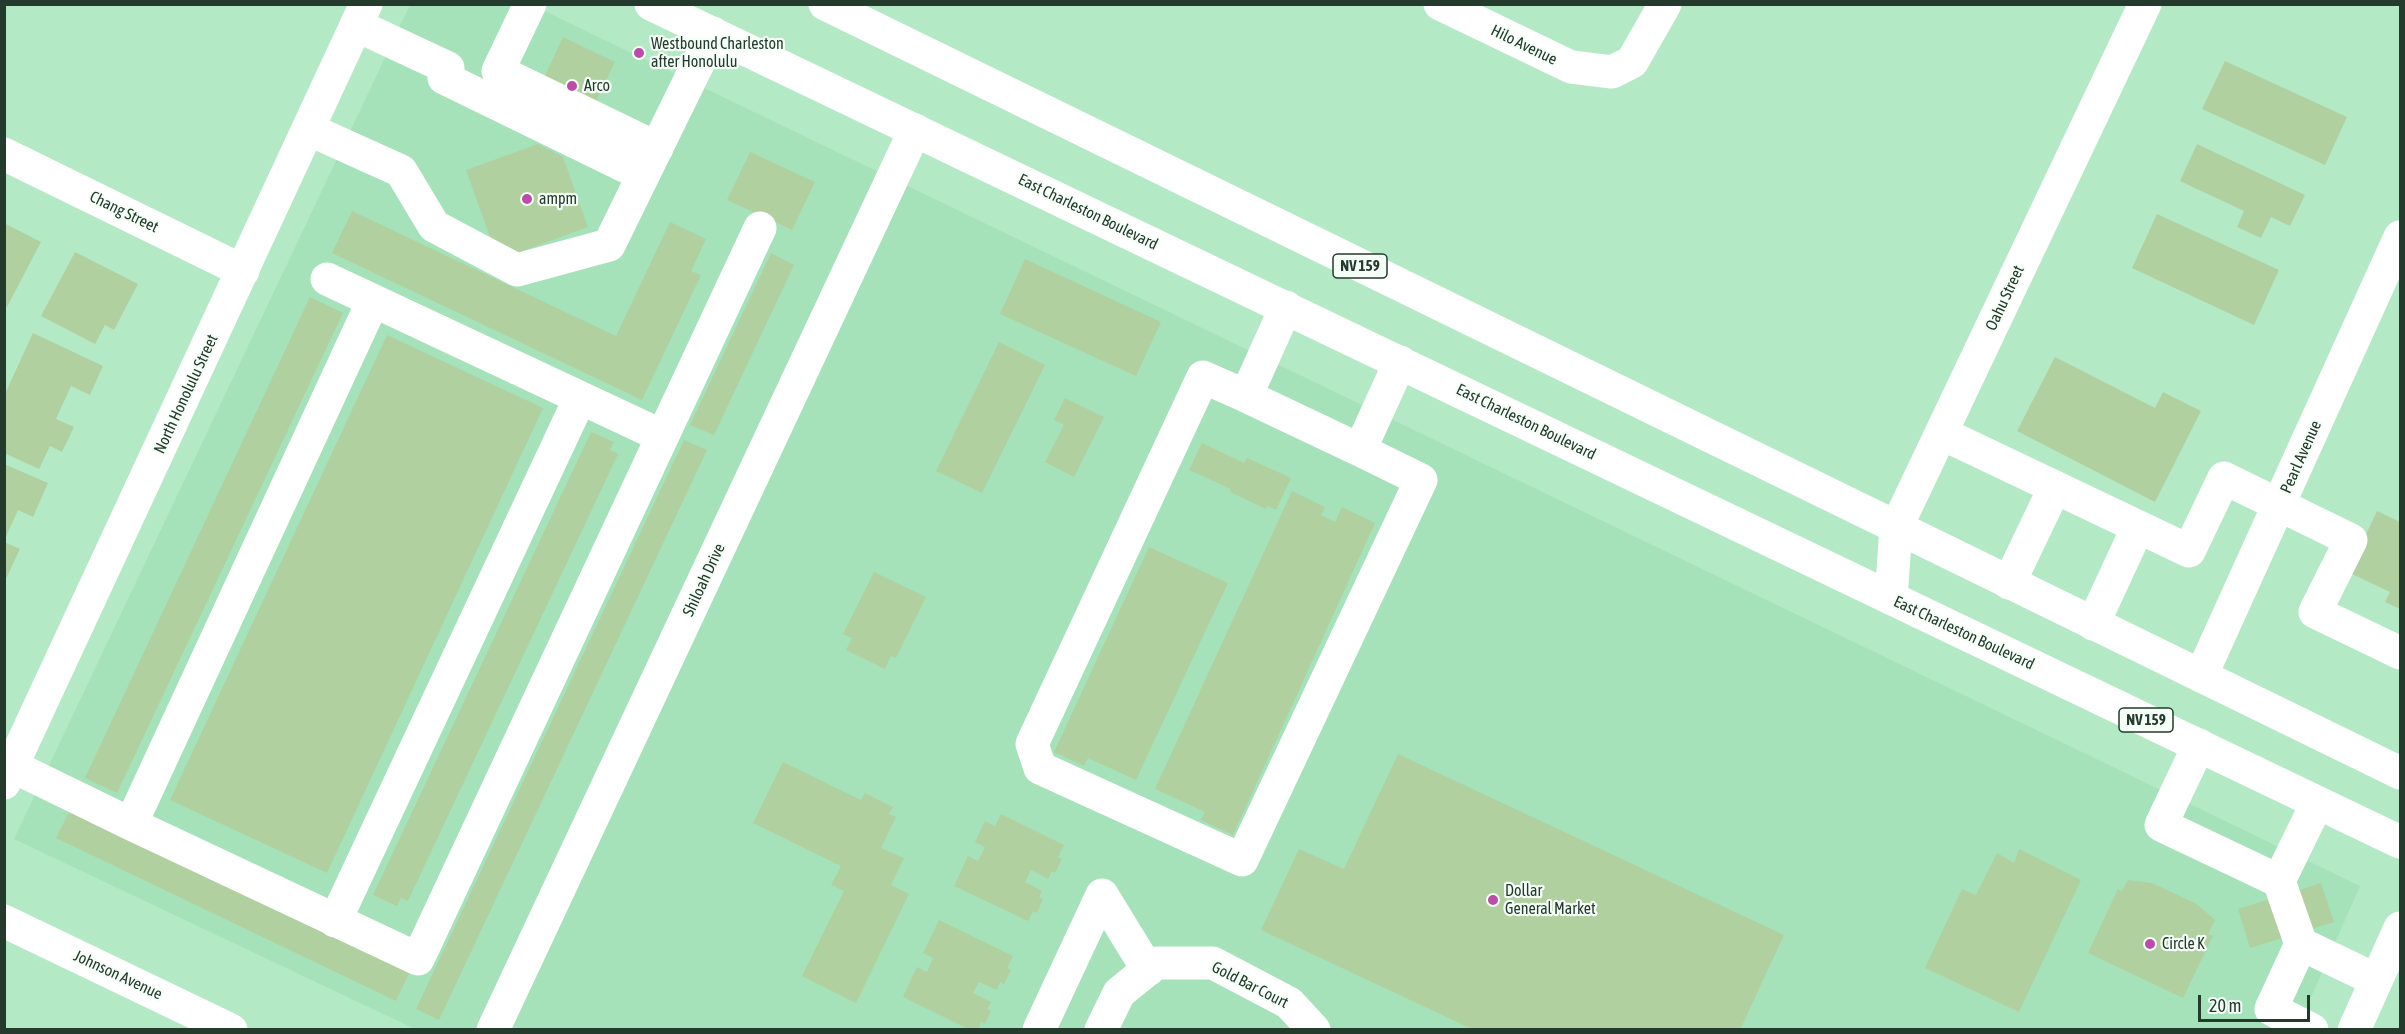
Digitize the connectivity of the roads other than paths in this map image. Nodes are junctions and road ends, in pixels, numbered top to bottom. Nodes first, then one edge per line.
1 (530, 4) edge
2 (651, 4) edge
3 (825, 4) edge
4 (1440, 4) edge
5 (1665, 4) edge
6 (2145, 4) edge
7 (361, 15) edge
8 (713, 33) junction
9 (308, 129) junction
10 (915, 130) junction
11 (4, 154) edge
12 (650, 162) junction
13 (760, 228) dead end
14 (2400, 237) edge
15 (243, 271) junction
16 (327, 279) dead end
17 (373, 300) junction
18 (1286, 307) junction
19 (1400, 362) junction
20 (1246, 396) junction
21 (580, 398) junction
22 (1941, 433) junction
23 (662, 436) junction
24 (1360, 450) junction
25 (2055, 487) junction
26 (2278, 505) junction
27 (2138, 527) junction
28 (1896, 528) junction
29 (2009, 583) junction
30 (1891, 598) junction
31 (2093, 624) junction
32 (2400, 653) edge
33 (2201, 676) junction
34 (2199, 745) junction
35 (2397, 763) edge
36 (8, 774) edge
37 (2317, 802) junction
38 (131, 825) junction
39 (2400, 842) edge
40 (2279, 881) junction
41 (4, 921) edge
42 (336, 921) junction
43 (2400, 928) edge
44 (2301, 944) junction
45 (1148, 970) junction
46 (2376, 980) junction
47 (231, 1029) edge
48 (493, 1029) edge
49 (1040, 1029) edge
50 (1101, 1029) edge
51 (1314, 1029) edge
52 (2313, 1029) edge
53 (2354, 1029) edge

1 - 12 street
2 - 8 street, East Charleston Boulevard / NV 159
3 - 28 street, NV 159
4 - 5 street, Hilo Avenue
6 - 22 street, Oahu Street
7 - 9 street, North Honolulu Street
7 - 12 street
8 - 10 street, East Charleston Boulevard / NV 159
8 - 12 street
9 - 12 street
9 - 15 street, North Honolulu Street
10 - 18 street, East Charleston Boulevard / NV 159
10 - 48 street, Shiloah Drive
11 - 15 street, Chang Street
13 - 23 street
14 - 26 street, Pearl Avenue
15 - 36 street, North Honolulu Street
16 - 17 street
17 - 21 street
17 - 38 street
18 - 19 street, East Charleston Boulevard / NV 159
18 - 20 street
19 - 24 street
19 - 30 street, East Charleston Boulevard / NV 159
20 - 24 street
20 - 24 street
21 - 23 street
21 - 42 street
22 - 25 street
22 - 28 street, Oahu Street
23 - 42 street
25 - 27 street
25 - 29 street
26 - 27 street
26 - 32 street
26 - 33 street, Pearl Avenue
27 - 31 street
28 - 29 street, NV 159
28 - 30 street, Oahu Street
29 - 31 street, NV 159
30 - 34 street, East Charleston Boulevard / NV 159
31 - 33 street, NV 159
33 - 35 street, NV 159
34 - 37 street, East Charleston Boulevard / NV 159
34 - 40 street
36 - 38 street
37 - 39 street, East Charleston Boulevard / NV 159
37 - 40 street
38 - 42 street
40 - 44 street
41 - 47 street, Johnson Avenue
43 - 46 street
44 - 46 street
44 - 52 street
45 - 49 street
45 - 50 street, Gold Bar Court
45 - 51 street, Gold Bar Court
46 - 53 street

